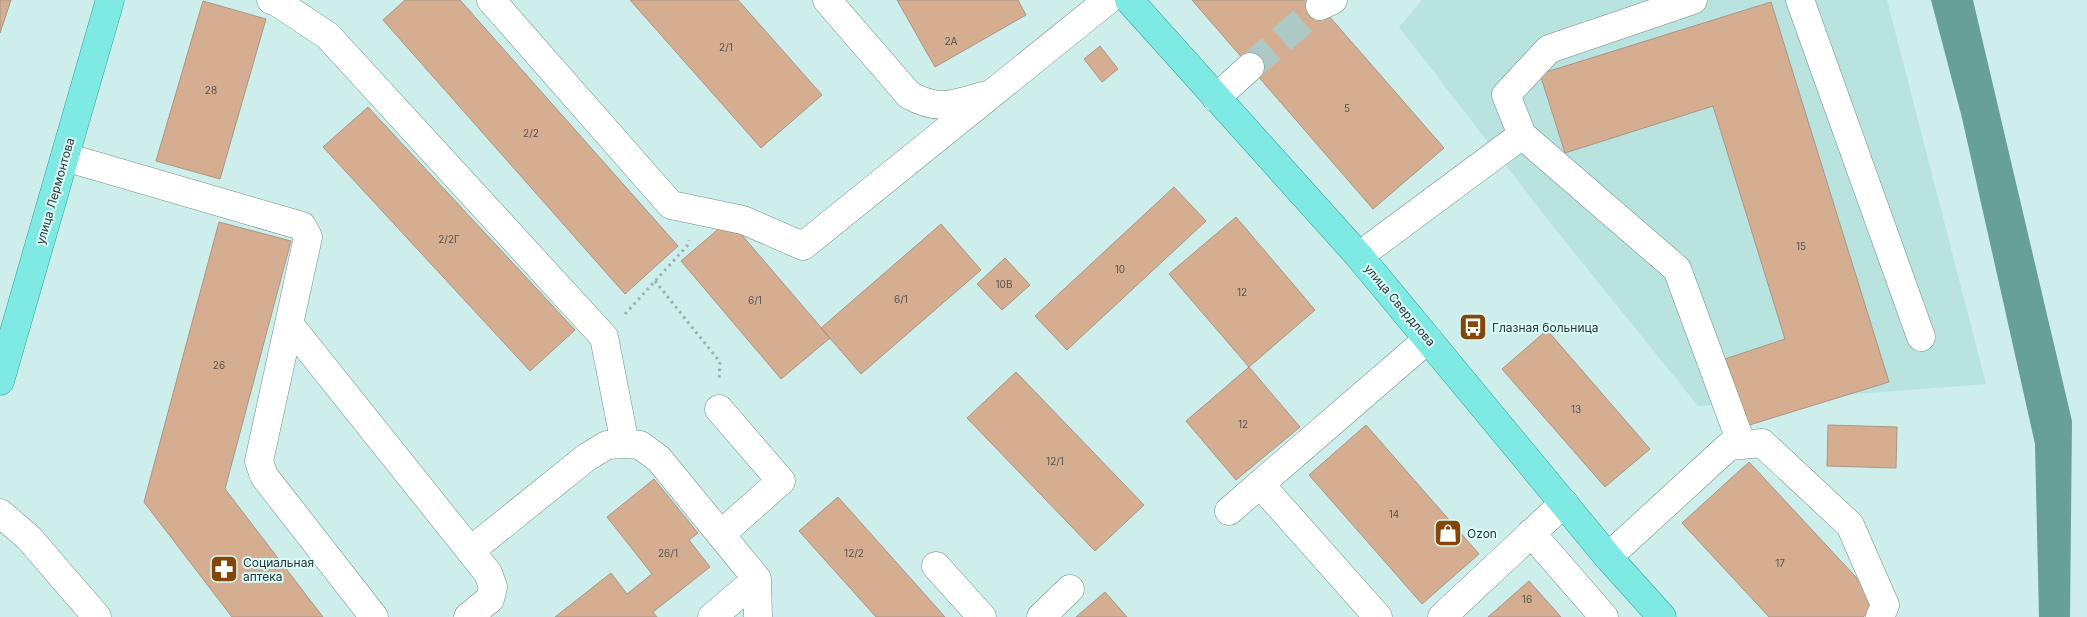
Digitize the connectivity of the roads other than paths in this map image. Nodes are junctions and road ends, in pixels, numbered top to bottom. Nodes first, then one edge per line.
1 (110, 0) edge
2 (271, 0) edge
3 (491, 0) edge
4 (827, 0) edge
5 (1108, 0) edge
6 (1129, 0) edge
7 (1693, 0) edge
8 (1800, 0) edge
9 (1250, 67) tunnel mouth
10 (992, 94) junction
11 (1216, 98) junction
12 (1522, 135) junction
13 (65, 157) junction
14 (1359, 256) junction
15 (289, 324) junction
16 (1921, 337) dead end
17 (1428, 339) junction
18 (0, 381) edge
19 (719, 409) road end
20 (626, 444) junction
21 (1742, 445) junction
22 (1260, 484) junction
23 (1564, 502) junction
24 (1230, 511) dead end
25 (0, 513) edge
26 (1531, 533) junction
27 (721, 534) junction
28 (470, 551) junction
29 (1608, 557) junction
30 (936, 566) dead end
31 (757, 579) junction
32 (1070, 588) dead end
33 (97, 617) edge
34 (374, 617) edge
35 (468, 617) edge
36 (712, 617) edge
37 (758, 617) edge
38 (982, 617) edge
39 (1041, 617) edge
40 (1378, 617) edge
41 (1442, 617) edge
42 (1604, 617) edge
43 (1662, 617) edge
44 (1880, 617) edge

1 - 13 main road, улица Лермонтова
2 - 20 street
3 - 10 street
4 - 10 street
5 - 10 street
6 - 11 main road, улица Свердлова
7 - 12 street
8 - 16 street
9 - 11 street
11 - 14 main road, улица Свердлова
12 - 14 street
12 - 21 street
13 - 15 street
13 - 18 main road, улица Лермонтова
14 - 17 main road, улица Свердлова
15 - 28 street
15 - 34 street
17 - 22 street
17 - 23 main road, улица Свердлова
19 - 27 street
20 - 27 street
20 - 28 street
21 - 29 street
21 - 44 street
22 - 24 street
22 - 40 street
23 - 26 street
23 - 29 main road, улица Свердлова
25 - 33 street
26 - 41 street
26 - 42 street
27 - 31 street
28 - 35 street
29 - 43 main road, улица Свердлова
30 - 38 street
31 - 36 street
31 - 37 street
32 - 39 street

